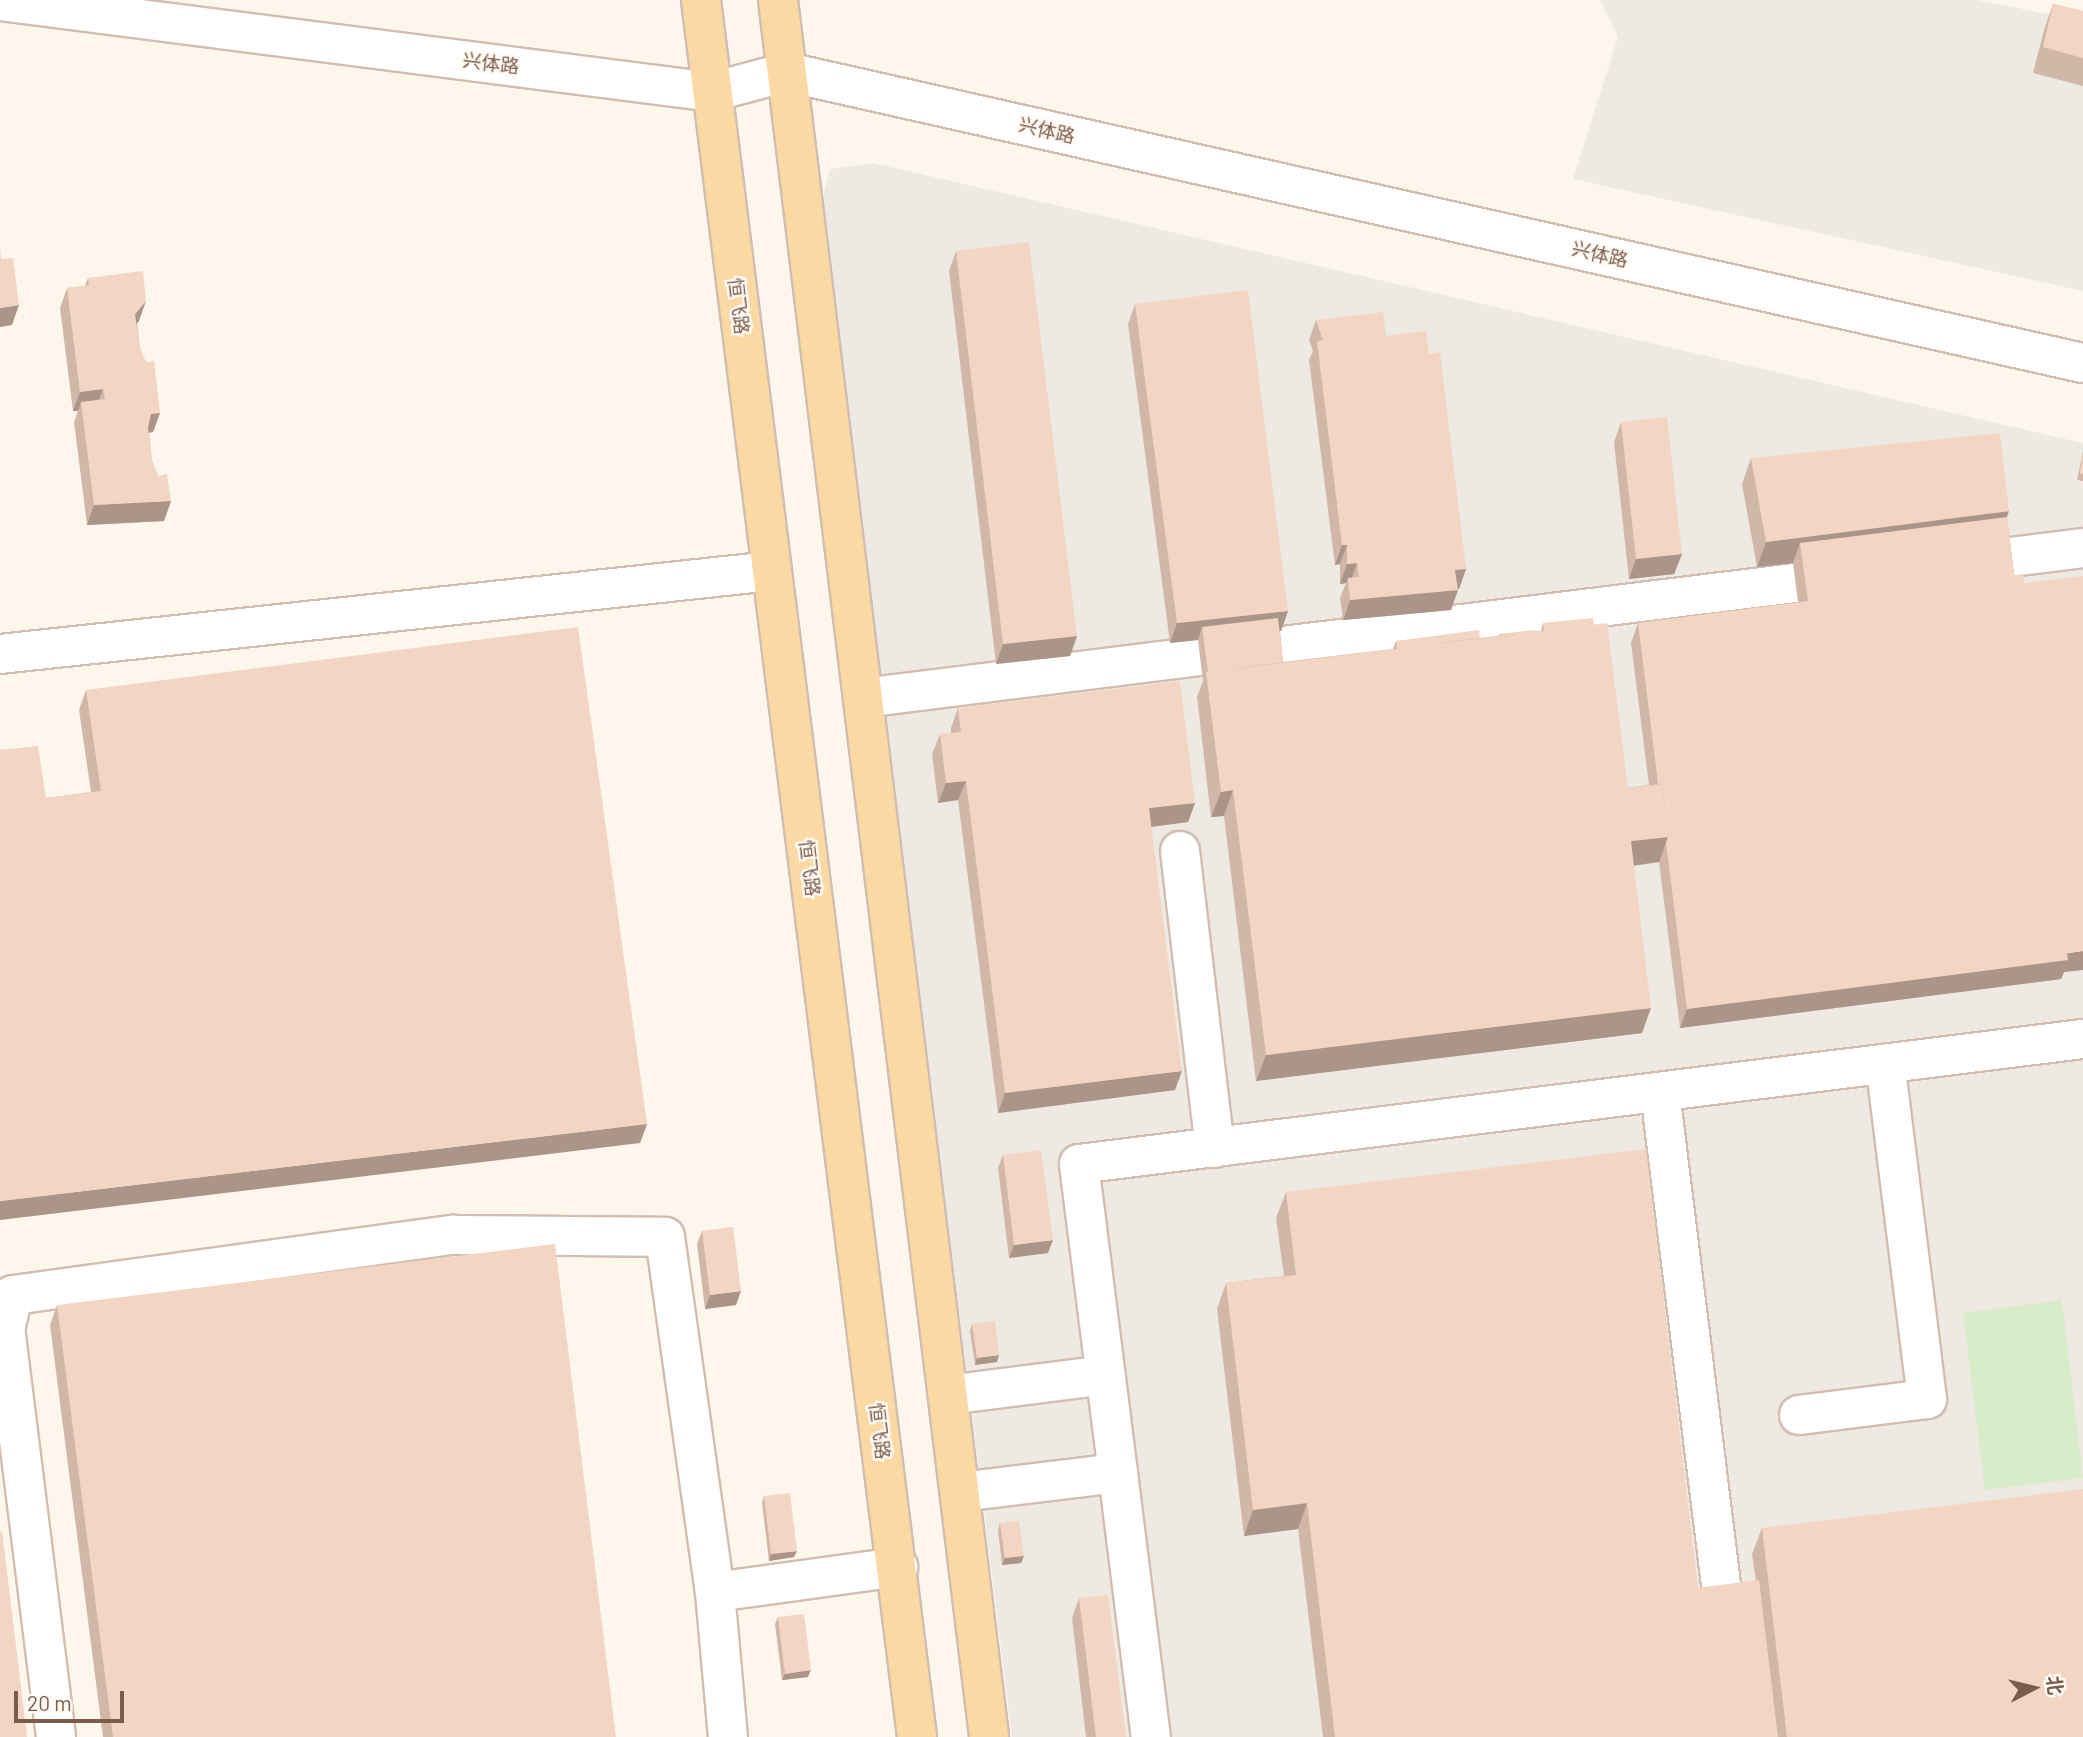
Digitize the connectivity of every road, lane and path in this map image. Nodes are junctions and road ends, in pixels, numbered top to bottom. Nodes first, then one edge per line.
1 (701, 0) edge
2 (778, 0) edge
3 (0, 1) edge
4 (98, 7) edge
5 (787, 72) junction
6 (712, 92) junction
7 (2083, 363) edge
8 (2083, 548) edge
9 (2003, 558) edge
10 (772, 571) junction
11 (1795, 583) dead end
12 (1275, 647) edge
13 (0, 654) edge
14 (1199, 656) dead end
15 (863, 698) junction
16 (1180, 851) dead end
17 (2083, 1040) edge
18 (1885, 1064) junction
19 (1660, 1092) junction
20 (1215, 1148) junction
21 (1106, 1375) junction
22 (948, 1395) junction
23 (1799, 1415) dead end
24 (1118, 1473) junction
25 (960, 1492) junction
26 (898, 1567) junction
27 (715, 1592) junction
28 (1724, 1609) edge
29 (56, 1737) edge
30 (728, 1737) edge
31 (917, 1737) edge
32 (989, 1737) edge
33 (1151, 1737) edge

1 - 6 main road, 恒飞路
2 - 5 main road
3 - 4 lane, 兴体路
4 - 6 lane, 兴体路
5 - 6 lane, 兴体路
5 - 7 lane, 兴体路
5 - 15 main road
6 - 10 main road, 恒飞路
8 - 9 lane
10 - 13 lane
10 - 26 main road, 恒飞路
11 - 12 lane
14 - 15 lane
15 - 22 main road
16 - 20 lane
17 - 18 lane
18 - 19 lane
18 - 23 lane
19 - 20 lane
19 - 28 lane
20 - 21 lane
21 - 22 lane
21 - 24 lane
22 - 25 main road
24 - 25 lane
24 - 33 lane
25 - 32 main road
26 - 27 lane
26 - 31 main road, 恒飞路
27 - 29 lane
27 - 30 lane

